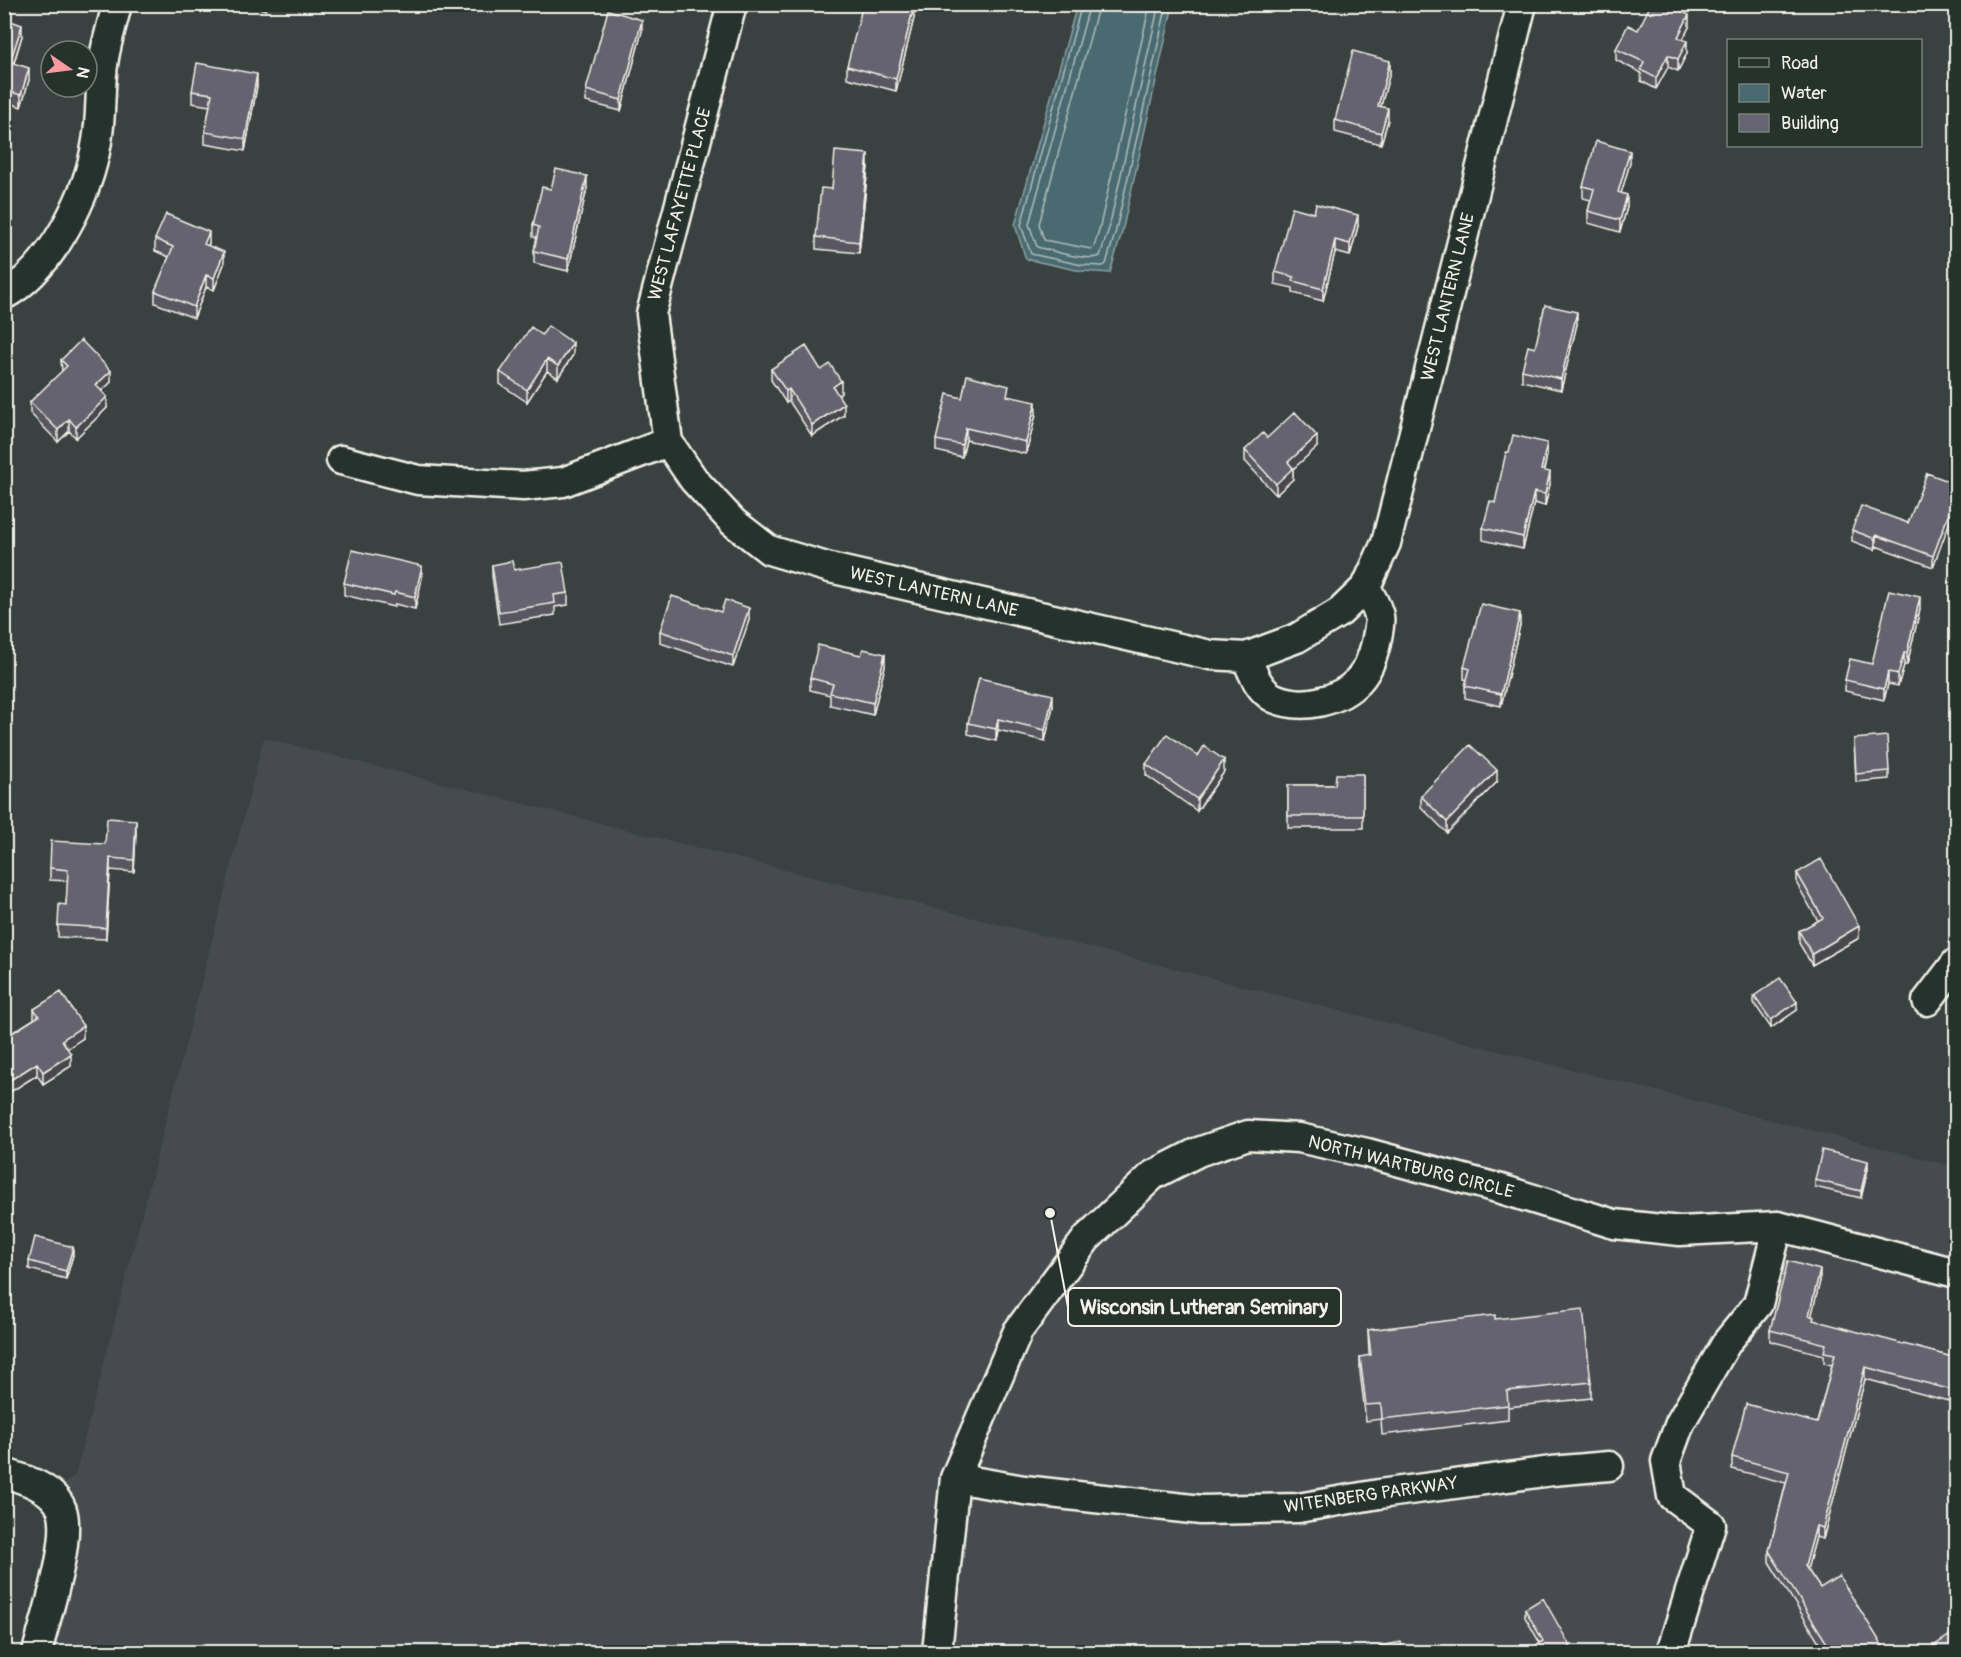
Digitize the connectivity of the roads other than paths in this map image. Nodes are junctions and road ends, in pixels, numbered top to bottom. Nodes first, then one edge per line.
1 (117, 4) edge
2 (732, 4) edge
3 (1522, 4) edge
4 (4, 295) edge
5 (668, 442) junction
6 (341, 460) dead end
7 (1366, 587) junction
8 (1246, 657) junction
9 (1956, 963) edge
10 (1928, 1000) dead end
11 (1778, 1226) junction
12 (1956, 1273) edge
13 (1609, 1466) dead end
14 (4, 1473) edge
15 (955, 1478) junction
16 (37, 1653) edge
17 (937, 1653) edge
18 (1671, 1653) edge

1 - 4 street
2 - 5 street, WEST LAFAYETTE PLACE
3 - 7 street, WEST LANTERN LANE
5 - 6 street
5 - 8 street, WEST LANTERN LANE
7 - 8 street, WEST LANTERN LANE
7 - 8 street
9 - 10 street
11 - 12 street, NORTH WARTBURG CIRCLE
11 - 15 street, NORTH WARTBURG CIRCLE
11 - 18 street
13 - 15 street, WITENBERG PARKWAY
14 - 16 street
15 - 17 street, NORTH WARTBURG CIRCLE

